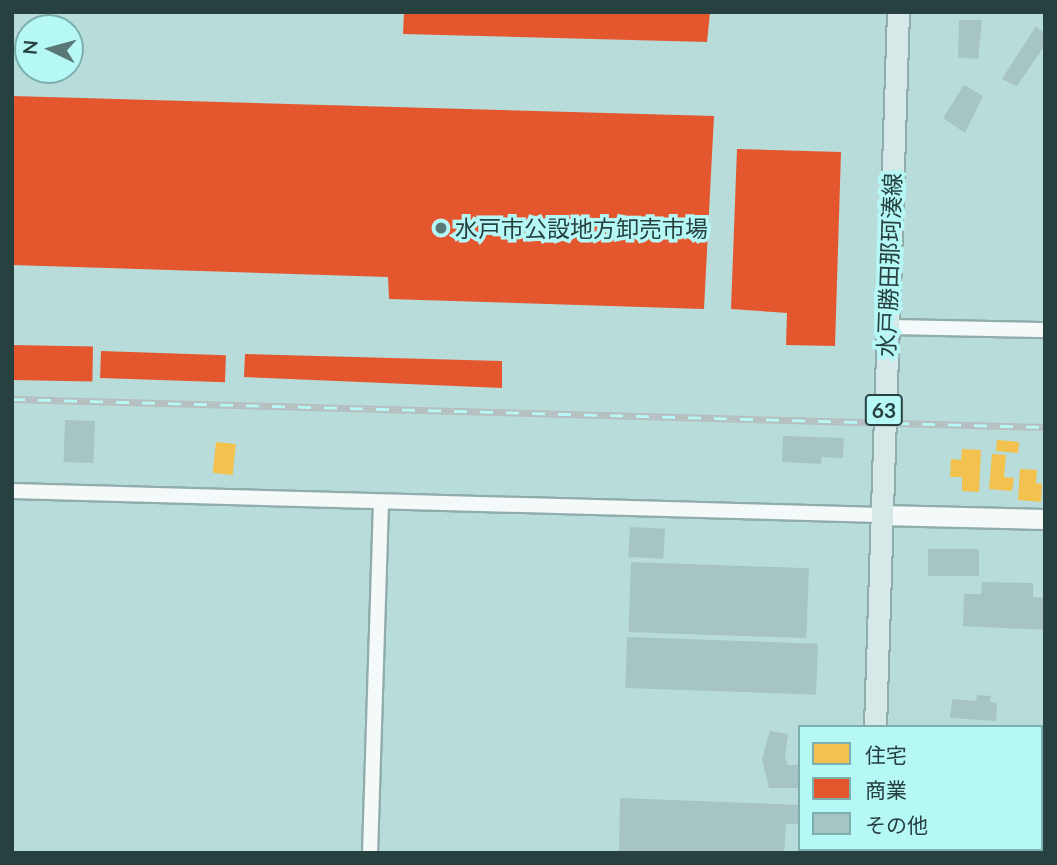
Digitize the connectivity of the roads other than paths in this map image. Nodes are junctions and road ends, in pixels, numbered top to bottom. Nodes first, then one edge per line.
1 (898, 12) edge
2 (887, 327) junction
3 (1045, 330) edge
4 (12, 491) edge
5 (381, 502) junction
6 (881, 515) junction
7 (1045, 519) edge
8 (875, 725) edge
9 (370, 853) edge

1 - 2 main road, 水戸勝田那珂湊線 / 63
2 - 3 street
2 - 6 main road, 水戸勝田那珂湊線 / 63
4 - 5 street
5 - 6 street
5 - 9 street
6 - 7 street
6 - 8 main road, 水戸勝田那珂湊線 / 63

